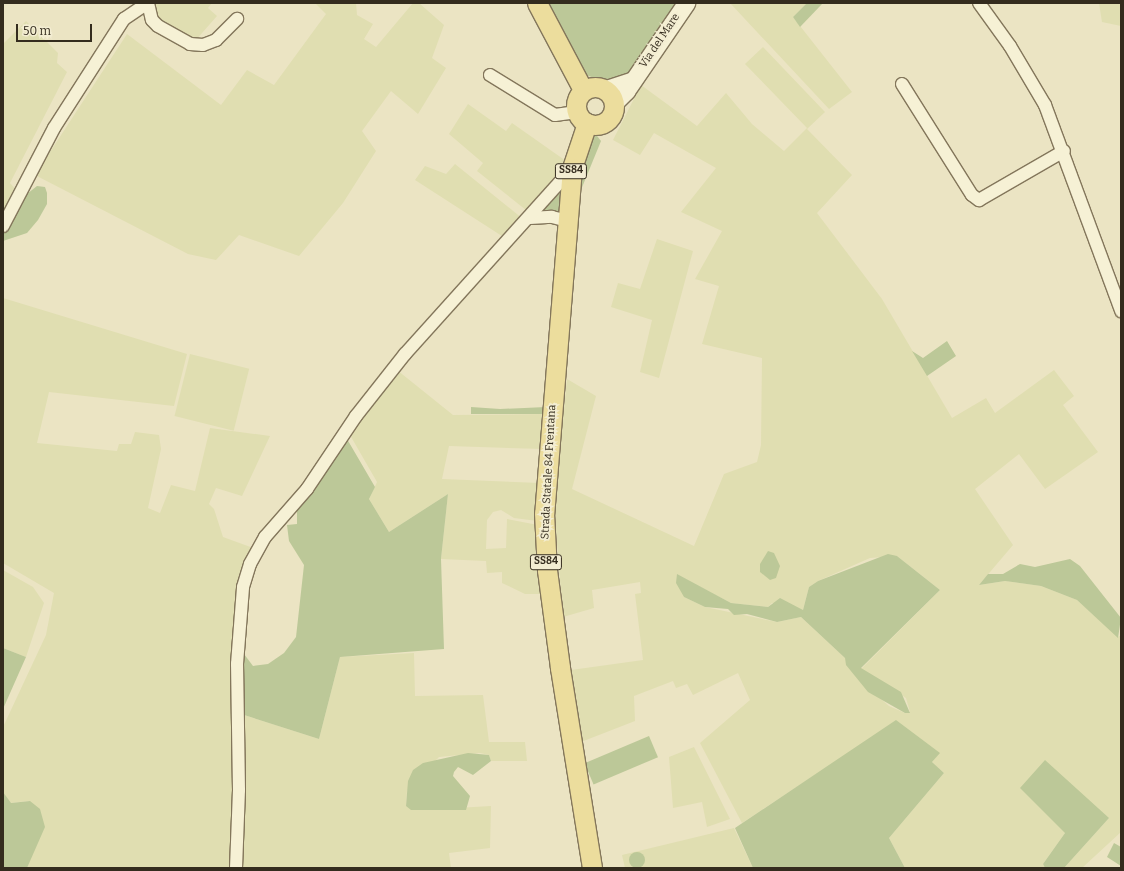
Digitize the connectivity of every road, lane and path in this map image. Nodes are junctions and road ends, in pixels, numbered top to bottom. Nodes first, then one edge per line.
1 (148, 3) edge
2 (537, 3) edge
3 (686, 3) edge
4 (979, 3) edge
5 (237, 18) dead end
6 (490, 75) dead end
7 (902, 84) dead end
8 (583, 90) junction
9 (610, 96) junction
10 (582, 118) junction
11 (1064, 151) junction
12 (572, 168) junction
13 (530, 218) junction
14 (568, 221) junction
15 (3, 226) edge
16 (1121, 311) edge
17 (236, 868) edge
18 (592, 868) edge

1 - 5 street
1 - 15 street
2 - 8 main road
3 - 9 street, Via del Mare
4 - 11 street
6 - 10 street
7 - 11 street
8 - 9 main road
8 - 10 main road
9 - 10 main road
10 - 12 main road, Strada Statale 84 Frentana / SS84
11 - 16 street
12 - 13 street
12 - 14 main road, Strada Statale 84 Frentana / SS84
13 - 14 street
13 - 17 street
14 - 18 main road, Strada Statale 84 Frentana / SS84

